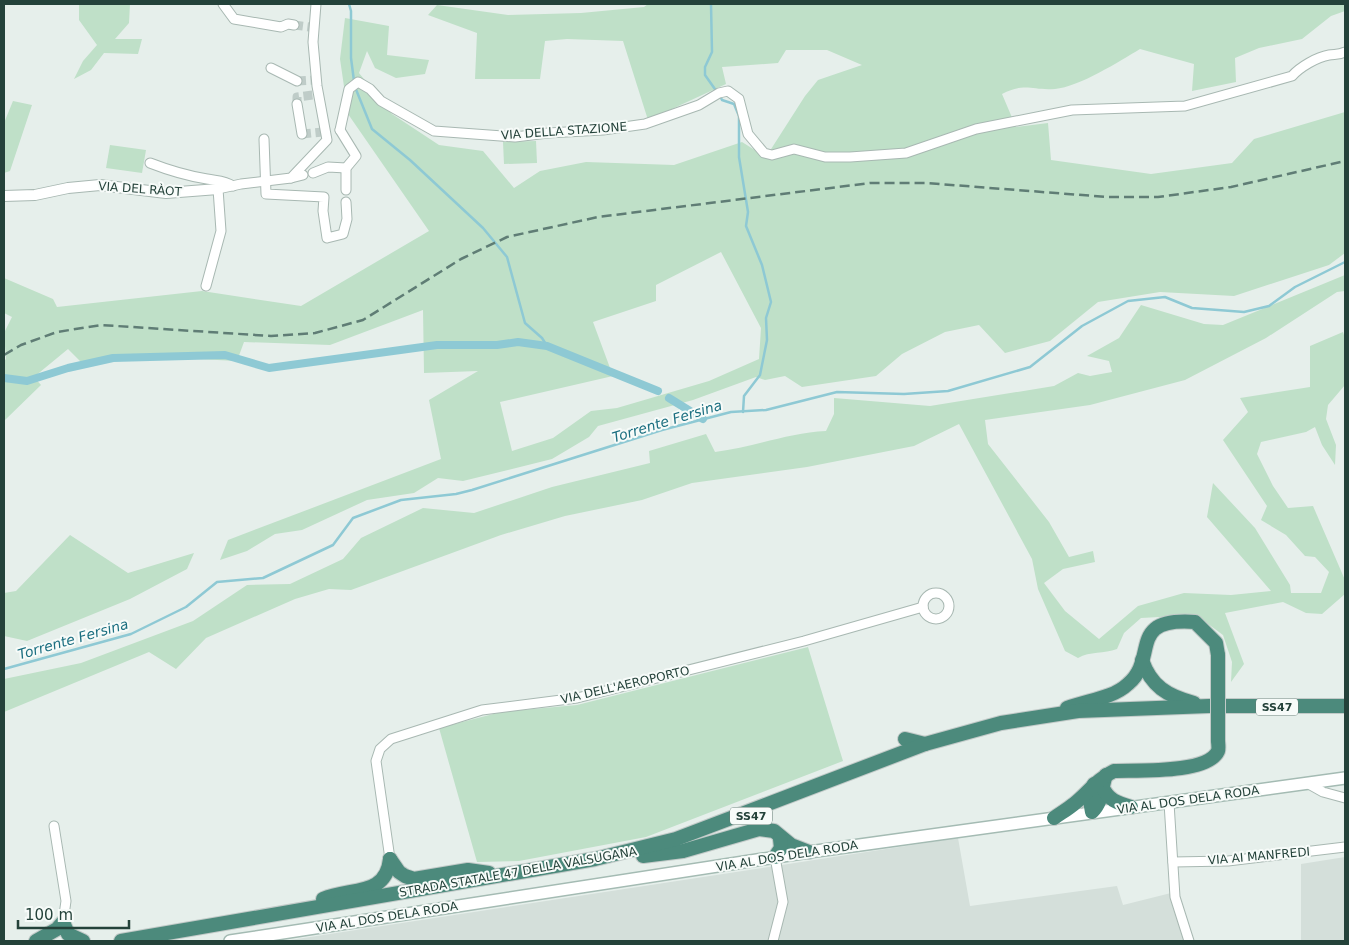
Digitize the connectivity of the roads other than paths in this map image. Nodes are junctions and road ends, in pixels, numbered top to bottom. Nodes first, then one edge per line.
1 (223, 4) edge
2 (316, 4) edge
3 (294, 25) tunnel mouth
4 (1345, 52) edge
5 (271, 68) dead end
6 (297, 81) tunnel mouth
7 (297, 104) dead end
8 (340, 130) junction
9 (324, 131) junction
10 (302, 134) dead end
11 (264, 139) dead end
12 (150, 162) dead end
13 (346, 168) junction
14 (291, 178) junction
15 (266, 182) junction
16 (233, 186) junction
17 (218, 189) junction
18 (346, 190) dead end
19 (4, 196) edge
20 (346, 202) dead end
21 (206, 286) dead end
22 (923, 608) dead end
23 (1142, 660) junction
24 (1209, 706) junction
25 (1345, 706) edge
26 (1345, 712) edge
27 (1050, 714) junction
28 (905, 739) dead end
29 (925, 744) junction
30 (854, 760) dead end
31 (846, 774) junction
32 (1345, 778) edge
33 (1100, 782) junction
34 (1307, 783) junction
35 (1345, 798) edge
36 (1169, 803) junction
37 (1131, 807) junction
38 (1092, 812) junction
39 (1054, 818) junction
40 (54, 826) dead end
41 (780, 838) junction
42 (1345, 847) edge
43 (809, 852) junction
44 (642, 856) junction
45 (775, 857) junction
46 (390, 859) junction
47 (1173, 862) junction
48 (505, 875) junction
49 (297, 911) junction
50 (64, 922) junction
51 (36, 941) edge
52 (83, 941) edge
53 (121, 941) edge
54 (155, 941) edge
55 (230, 941) edge
56 (773, 941) edge
57 (1189, 941) edge

1 - 3 street
2 - 9 street
4 - 8 street, VIA DELLA STAZIONE
5 - 6 street
7 - 10 street
8 - 9 street
8 - 13 street
9 - 14 street
11 - 15 street
12 - 16 street
13 - 14 street
13 - 18 street
14 - 15 street
15 - 16 street
15 - 20 street
16 - 17 street
17 - 19 street, VIA DEL RÀOT
17 - 21 street
22 - 46 street, VIA DELL'AEROPORTO
23 - 24 highway
23 - 27 highway
23 - 33 highway, bridge
24 - 25 highway, STRADA STATALE 47 DELLA VALSUGANA / SS47
24 - 27 highway, STRADA STATALE 47 DELLA VALSUGANA / SS47
26 - 44 highway, STRADA STATALE 47 DELLA VALSUGANA / SS47
27 - 29 highway, STRADA STATALE 47 DELLA VALSUGANA / SS47
28 - 29 highway
29 - 31 highway, STRADA STATALE 47 DELLA VALSUGANA / SS47
30 - 31 highway
31 - 48 highway, STRADA STATALE 47 DELLA VALSUGANA / SS47
32 - 34 main road, VIA AL DOS DELA RODA
33 - 37 highway
33 - 38 highway
33 - 39 highway
34 - 35 street
34 - 36 main road, VIA AL DOS DELA RODA
36 - 37 main road, VIA AL DOS DELA RODA
36 - 47 street
37 - 38 main road, VIA AL DOS DELA RODA
38 - 39 main road, VIA AL DOS DELA RODA
39 - 43 main road, VIA AL DOS DELA RODA
40 - 50 street
41 - 43 highway
41 - 44 highway
41 - 45 highway
42 - 47 street, VIA AI MANFREDI
43 - 45 main road, VIA AL DOS DELA RODA
44 - 54 highway, STRADA STATALE 47 DELLA VALSUGANA / SS47
45 - 55 main road, VIA AL DOS DELA RODA
45 - 56 street
46 - 48 highway
46 - 49 highway
47 - 57 street
48 - 49 highway, STRADA STATALE 47 DELLA VALSUGANA / SS47
49 - 53 highway, STRADA STATALE 47 DELLA VALSUGANA / SS47
50 - 51 highway
50 - 52 highway

